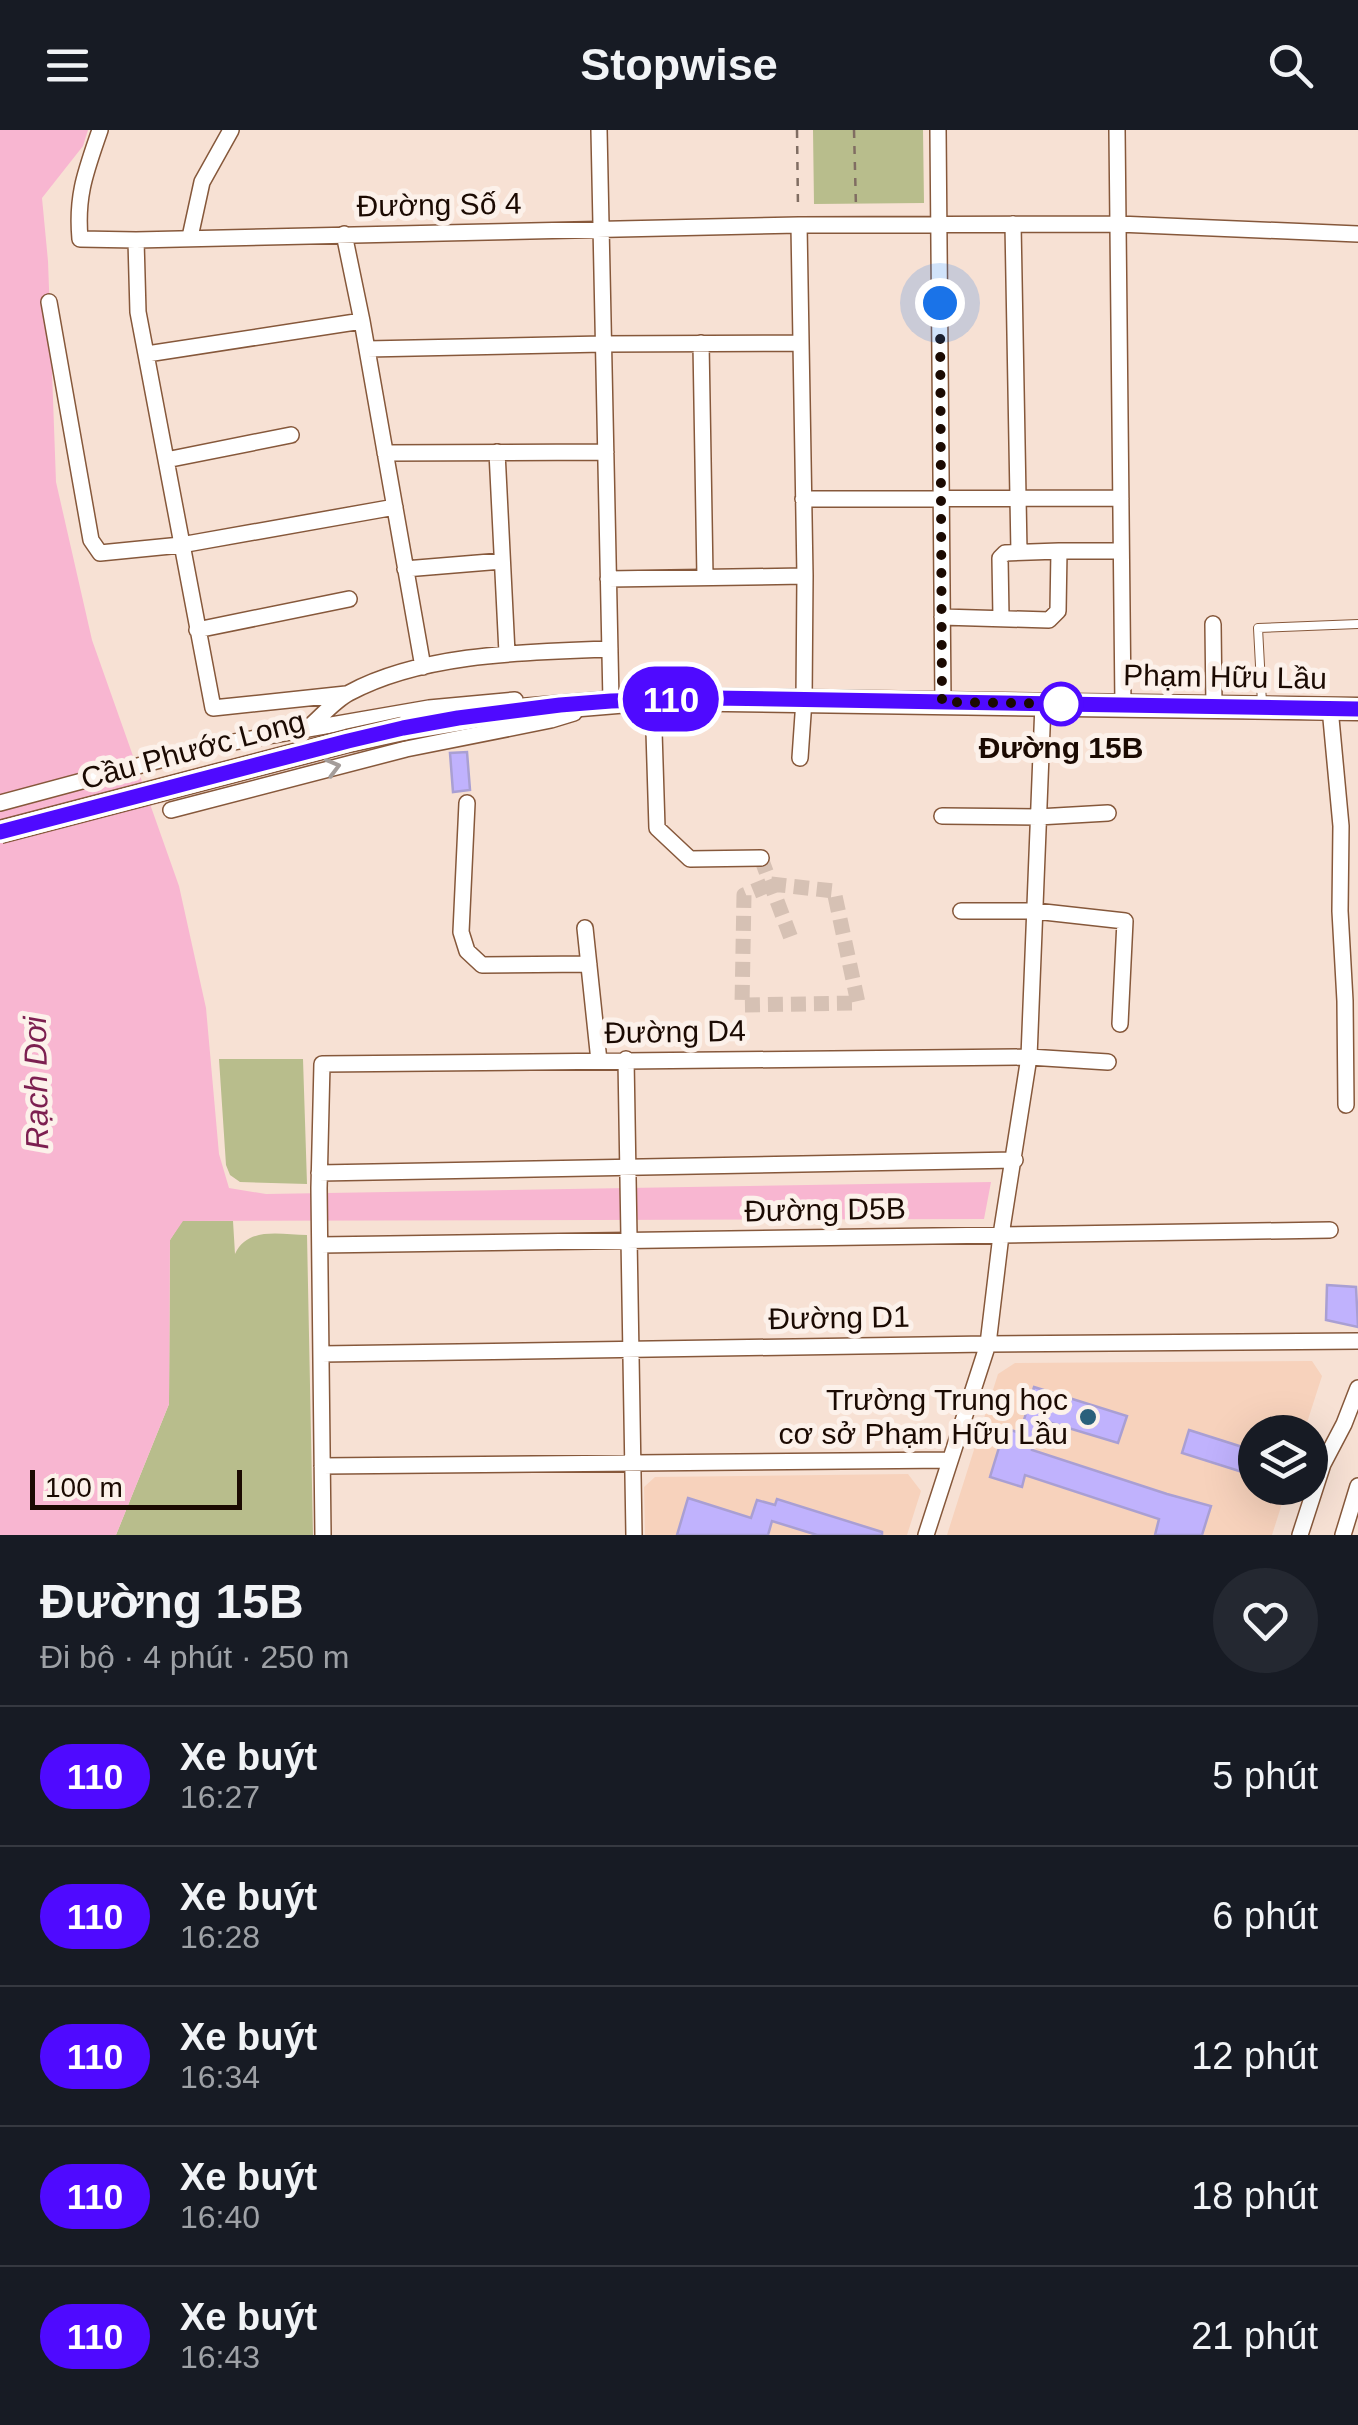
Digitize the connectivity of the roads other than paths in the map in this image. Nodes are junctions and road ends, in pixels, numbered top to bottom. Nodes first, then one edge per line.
1 (100, 130) edge
2 (231, 130) edge
3 (599, 130) edge
4 (938, 130) edge
5 (1118, 130) edge
6 (939, 224) junction
7 (1013, 224) junction
8 (1118, 224) junction
9 (799, 225) junction
10 (601, 229) junction
11 (344, 234) junction
12 (1358, 234) edge
13 (190, 237) junction
14 (136, 240) junction
15 (49, 302) dead end
16 (362, 321) junction
17 (701, 343) junction
18 (800, 343) junction
19 (604, 344) junction
20 (367, 349) junction
21 (148, 354) junction
22 (291, 435) dead end
23 (498, 452) junction
24 (606, 452) junction
25 (385, 453) junction
26 (166, 460) junction
27 (803, 498) junction
28 (941, 498) junction
29 (1121, 498) junction
30 (1018, 499) junction
31 (394, 507) junction
32 (182, 545) junction
33 (1059, 551) junction
34 (1120, 551) junction
35 (1019, 552) junction
36 (502, 561) junction
37 (405, 569) junction
38 (805, 576) junction
39 (704, 577) junction
40 (608, 579) junction
41 (349, 599) dead end
42 (942, 616) junction
43 (1001, 618) junction
44 (1213, 624) dead end
45 (1358, 624) edge
46 (196, 630) junction
47 (610, 649) junction
48 (506, 653) junction
49 (423, 667) junction
50 (346, 694) junction
51 (654, 699) junction
52 (804, 700) junction
53 (611, 701) junction
54 (942, 702) junction
55 (1042, 704) junction
56 (1123, 705) junction
57 (1214, 706) junction
58 (1262, 707) junction
59 (1330, 708) junction
60 (1358, 709) edge
61 (307, 728) junction
62 (403, 728) joint
63 (221, 744) junction
64 (800, 758) dead end
65 (239, 792) junction
66 (467, 802) dead end
67 (0, 803) edge
68 (171, 810) dead end
69 (1108, 813) dead end
70 (942, 816) dead end
71 (1038, 817) junction
72 (0, 832) edge
73 (760, 858) dead end
74 (961, 911) dead end
75 (1035, 912) junction
76 (585, 928) dead end
77 (589, 964) junction
78 (1120, 1024) dead end
79 (1030, 1056) junction
80 (626, 1060) junction
81 (599, 1061) junction
82 (1108, 1062) dead end
83 (1346, 1105) dead end
84 (1015, 1160) junction
85 (630, 1168) junction
86 (319, 1180) junction
87 (1330, 1230) dead end
88 (630, 1235) junction
89 (1001, 1235) junction
90 (320, 1238) junction
91 (1358, 1341) edge
92 (988, 1344) junction
93 (632, 1349) junction
94 (321, 1354) junction
95 (1358, 1388) edge
96 (950, 1460) junction
97 (633, 1463) junction
98 (322, 1466) junction
99 (1358, 1486) edge
100 (323, 1535) edge
101 (634, 1535) edge
102 (926, 1535) edge
103 (1300, 1535) edge
104 (1343, 1535) edge

1 - 14 street, Đường Số 4
2 - 13 street
3 - 10 street
4 - 6 street
5 - 8 street
6 - 7 street, Đường Số 4
6 - 9 street, Đường Số 4
6 - 28 street
7 - 8 street, Đường Số 4
7 - 30 street
8 - 12 street, Đường Số 4
8 - 29 street
9 - 10 street, Đường Số 4
9 - 18 street
10 - 11 street, Đường Số 4
10 - 19 street
11 - 13 street, Đường Số 4
11 - 16 street
13 - 14 street, Đường Số 4
14 - 21 street
15 - 32 street
16 - 20 street
16 - 21 street
17 - 18 street
17 - 19 street
17 - 39 street
18 - 27 street
19 - 20 street
19 - 24 street
20 - 25 street
21 - 26 street
22 - 26 street
23 - 24 street
23 - 25 street
23 - 36 street
24 - 40 street
25 - 31 street
26 - 32 street
27 - 28 street
27 - 38 street
28 - 30 street
28 - 42 street
29 - 30 street
29 - 34 street
30 - 35 street
31 - 32 street
31 - 37 street
32 - 46 street
33 - 34 street
33 - 35 street
33 - 43 street
34 - 56 street
35 - 43 street
36 - 37 street
36 - 48 street
37 - 49 street
38 - 39 street
38 - 52 street
39 - 40 street
40 - 47 street
41 - 46 street
42 - 43 street
42 - 54 street
44 - 57 street
45 - 58 lane
46 - 50 street
47 - 48 street
47 - 53 street
48 - 49 street
49 - 50 street
50 - 61 street
51 - 52 main road, Phạm Hữu Lầu
51 - 53 main road, Phạm Hữu Lầu
51 - 73 street
52 - 54 main road, Phạm Hữu Lầu
52 - 64 street
53 - 61 street, Phạm Hữu Lầu
53 - 62 main road, Phạm Hữu Lầu
65 -> 53 street, Phạm Hữu Lầu
54 - 55 main road, Phạm Hữu Lầu
55 - 56 main road, Phạm Hữu Lầu
55 - 71 street
56 - 57 main road, Phạm Hữu Lầu
57 - 58 main road, Phạm Hữu Lầu
58 - 59 main road, Phạm Hữu Lầu
59 - 60 main road, Phạm Hữu Lầu
59 - 83 street
61 - 63 street, Phạm Hữu Lầu
62 - 72 main road, Cầu Phước Long, bridge
63 - 65 street
63 - 67 street, Cầu Phước Long
65 - 68 street, Phạm Hữu Lầu
66 - 77 street
69 - 71 street
70 - 71 street
71 - 75 street
74 - 75 street
75 - 78 street
75 - 79 street
76 - 77 street
77 - 81 street
79 - 80 street, Đường D4
79 - 82 street, Đường D4
79 - 84 street
80 - 81 street, Đường D4
80 - 85 street
81 - 86 street, Đường D4
84 - 85 street
84 - 89 street
85 - 86 street
85 - 88 street
86 - 90 street
87 - 89 street, Đường D5B
88 - 89 street, Đường D5B
88 - 90 street, Đường D5B
88 - 93 street
89 - 92 street
90 - 94 street
91 - 92 street, Đường D1
92 - 93 street, Đường D1
92 - 96 street
93 - 94 street, Đường D1
93 - 97 street
94 - 98 street
95 - 103 street
96 - 97 street
96 - 102 street
97 - 98 street
97 - 101 street
98 - 100 street
99 - 104 street

